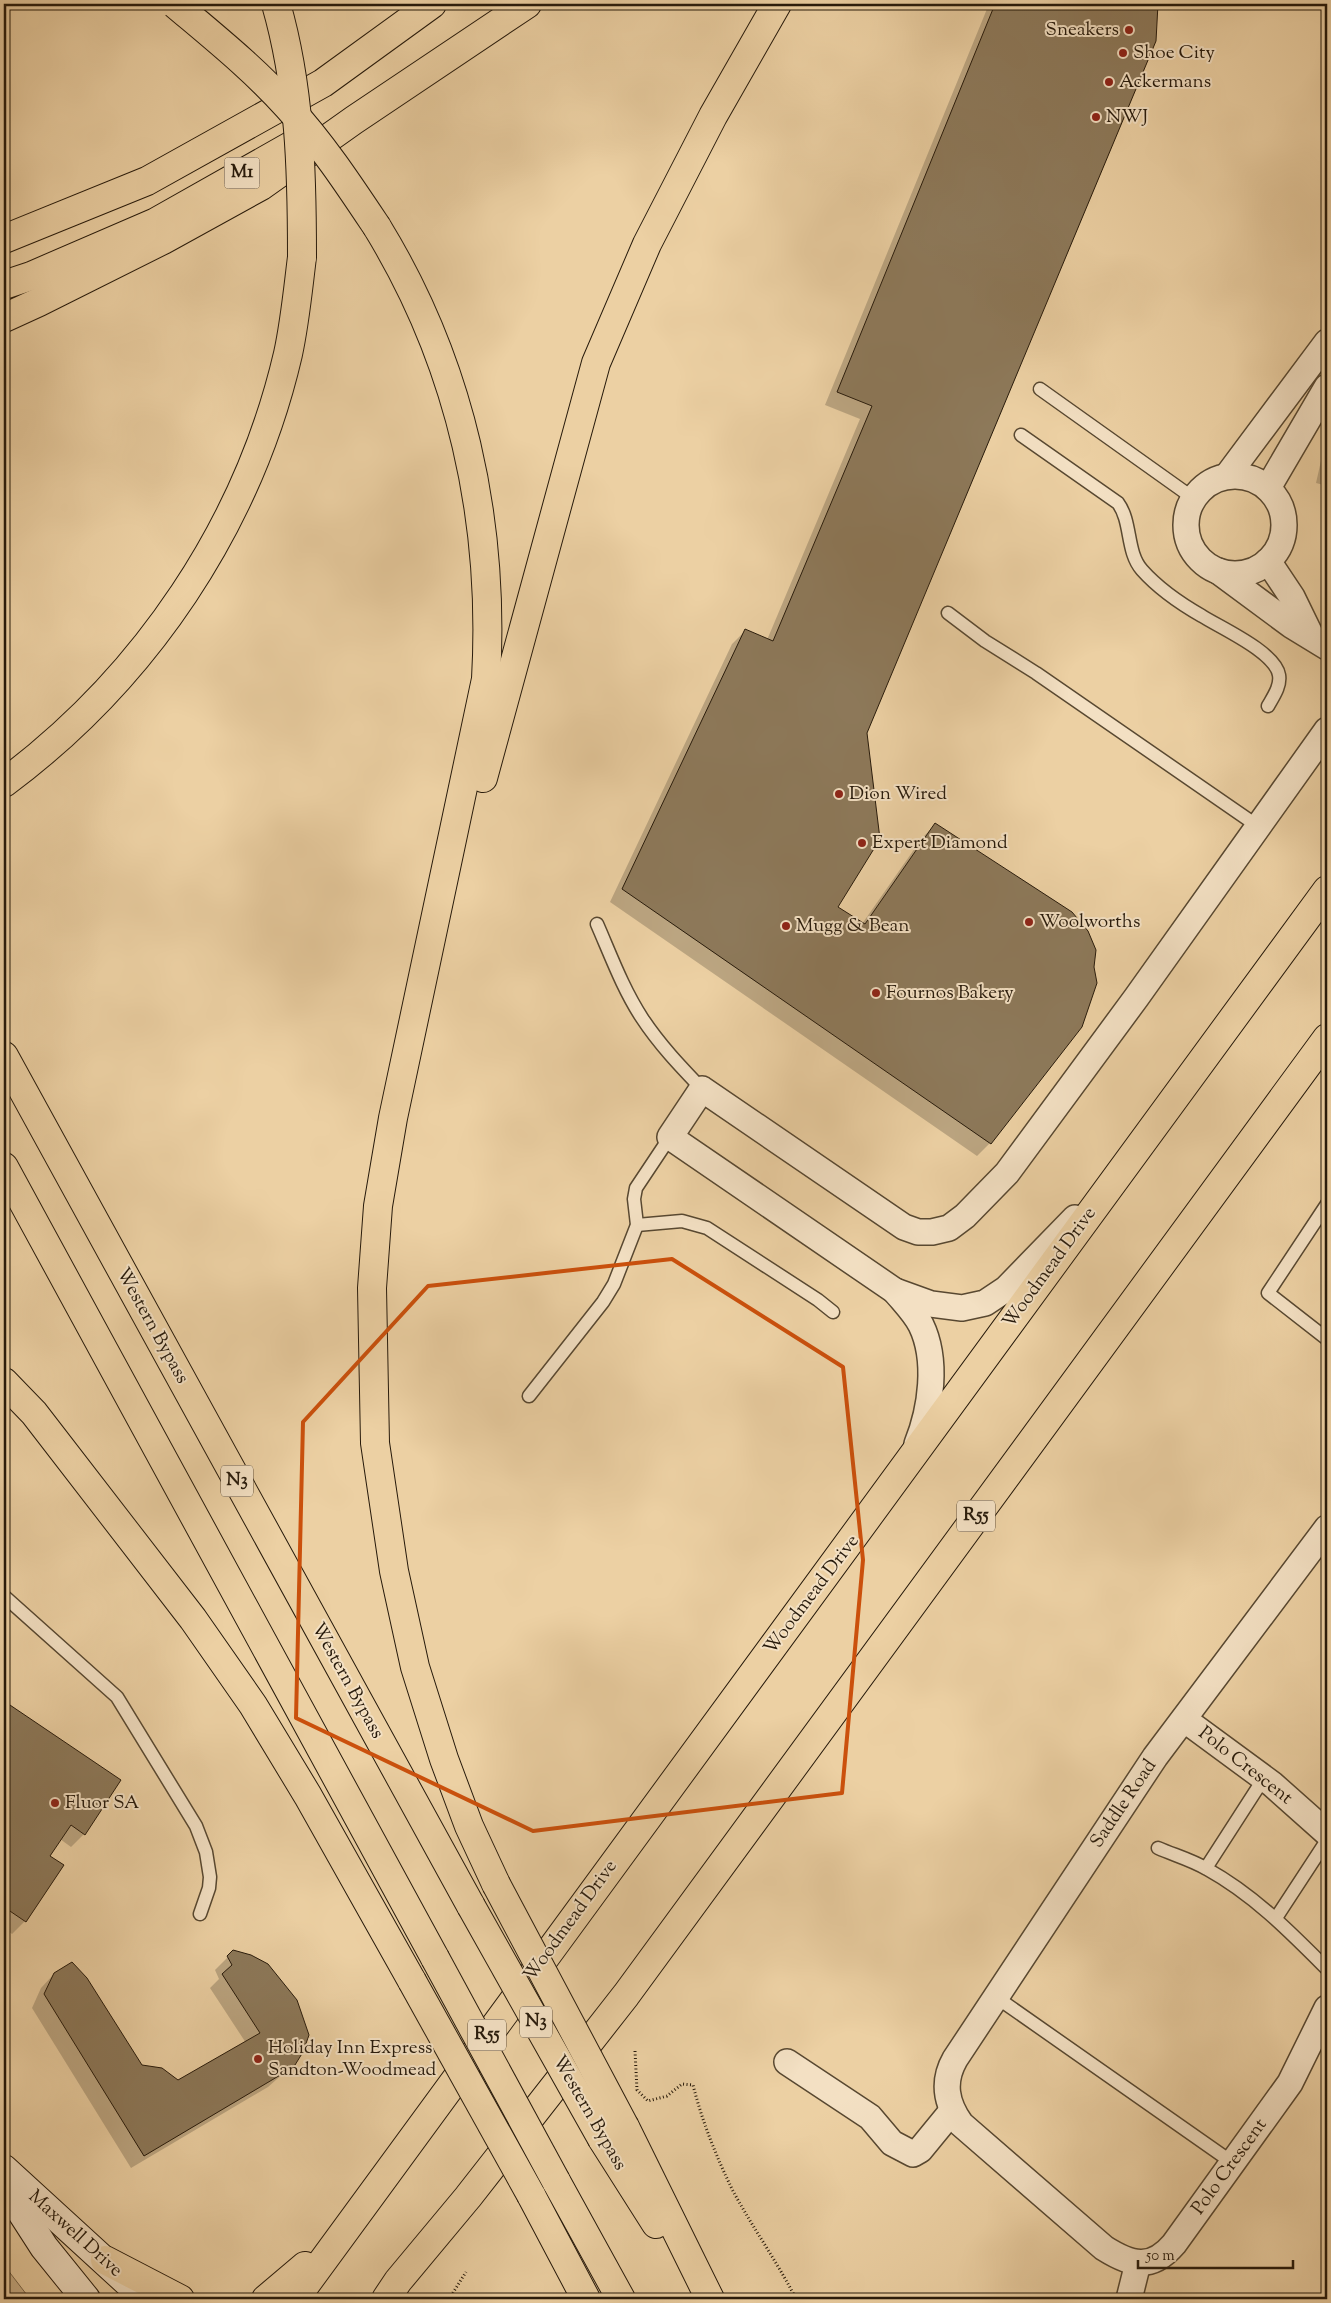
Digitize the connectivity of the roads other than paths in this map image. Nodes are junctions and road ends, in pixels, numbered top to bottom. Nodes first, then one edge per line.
1 (175, 4) edge
2 (276, 4) edge
3 (432, 4) edge
4 (527, 4) edge
5 (777, 4) edge
6 (471, 43) junction
7 (4, 239) edge
8 (4, 285) edge
9 (4, 318) edge
10 (1327, 342) edge
11 (1040, 388) dead end
12 (1323, 398) edge
13 (1020, 435) dead end
14 (1227, 476) junction
15 (1268, 488) junction
16 (1193, 498) junction
17 (1268, 561) junction
18 (1218, 571) junction
19 (948, 613) dead end
20 (1319, 641) edge
21 (1268, 706) dead end
22 (1327, 730) edge
23 (4, 783) edge
24 (1259, 827) junction
25 (1327, 890) edge
26 (597, 924) dead end
27 (1327, 1038) edge
28 (4, 1056) edge
29 (702, 1089) junction
30 (393, 1118) junction
31 (670, 1137) junction
32 (7, 1173) edge
33 (1117, 1175) junction
34 (1327, 1204) edge
35 (637, 1225) junction
36 (895, 1291) junction
37 (834, 1312) dead end
38 (1327, 1339) edge
39 (4, 1382) edge
40 (529, 1396) dead end
41 (911, 1461) junction
42 (1327, 1528) edge
43 (4, 1596) edge
44 (1185, 1720) junction
45 (1264, 1778) junction
46 (1327, 1833) edge
47 (1327, 1840) edge
48 (1158, 1848) dead end
49 (1206, 1868) junction
50 (200, 1914) dead end
51 (1276, 1918) junction
52 (1327, 1969) edge
53 (996, 1997) junction
54 (1327, 2008) edge
55 (787, 2062) dead end
56 (949, 2102) junction
57 (614, 2133) junction
58 (1233, 2163) junction
59 (4, 2169) edge
60 (4, 2185) edge
61 (343, 2231) junction
62 (105, 2260) junction
63 (1138, 2263) junction
64 (393, 2293) edge
65 (86, 2299) edge
66 (146, 2299) edge
67 (180, 2299) edge
68 (266, 2299) edge
69 (295, 2299) edge
70 (586, 2299) edge
71 (621, 2299) edge
72 (703, 2299) edge
73 (710, 2299) edge
74 (1129, 2299) edge

1 - 30 main road, bridge
2 - 23 main road, bridge
3 - 7 main road, M1
4 - 6 main road, M1
5 - 30 main road
6 - 8 main road, M1
6 - 9 main road
10 - 14 street
11 - 16 lane
12 - 15 street
13 - 21 lane
14 - 15 street
14 - 16 street
15 - 17 street
16 - 18 street
17 - 18 street
17 - 20 street
18 - 20 street
19 - 24 lane
22 - 24 street
24 - 29 street
25 - 33 main road, Woodmead Drive / R55
26 - 29 lane
27 - 64 main road, R55
28 - 57 main road, Western Bypass / N3, bridge
29 - 31 street
30 - 57 main road, bridge
31 - 35 lane
31 - 36 street
32 - 71 main road, bridge
33 - 36 street
33 - 41 main road, Woodmead Drive / R55
34 - 38 lane
35 - 37 lane
35 - 40 lane
36 - 41 street
39 - 70 main road, bridge
41 - 61 main road, Woodmead Drive / R55
42 - 44 street, Saddle Road
43 - 50 lane
44 - 45 street, Polo Crescent
44 - 53 street, Saddle Road
45 - 46 street, Polo Crescent
45 - 49 lane
47 - 51 lane
48 - 49 lane
49 - 51 lane
51 - 52 lane
53 - 56 street, Saddle Road
53 - 58 lane
54 - 58 street, Polo Crescent
55 - 56 street
56 - 63 street
57 - 72 main road, Western Bypass / N3
57 - 73 main road
58 - 63 street, Polo Crescent
59 - 62 main road, Maxwell Drive
60 - 65 main road, Maxwell Drive
61 - 68 main road
61 - 69 main road, Woodmead Drive / R55
62 - 66 main road, Maxwell Drive
62 - 67 main road
63 - 74 street

